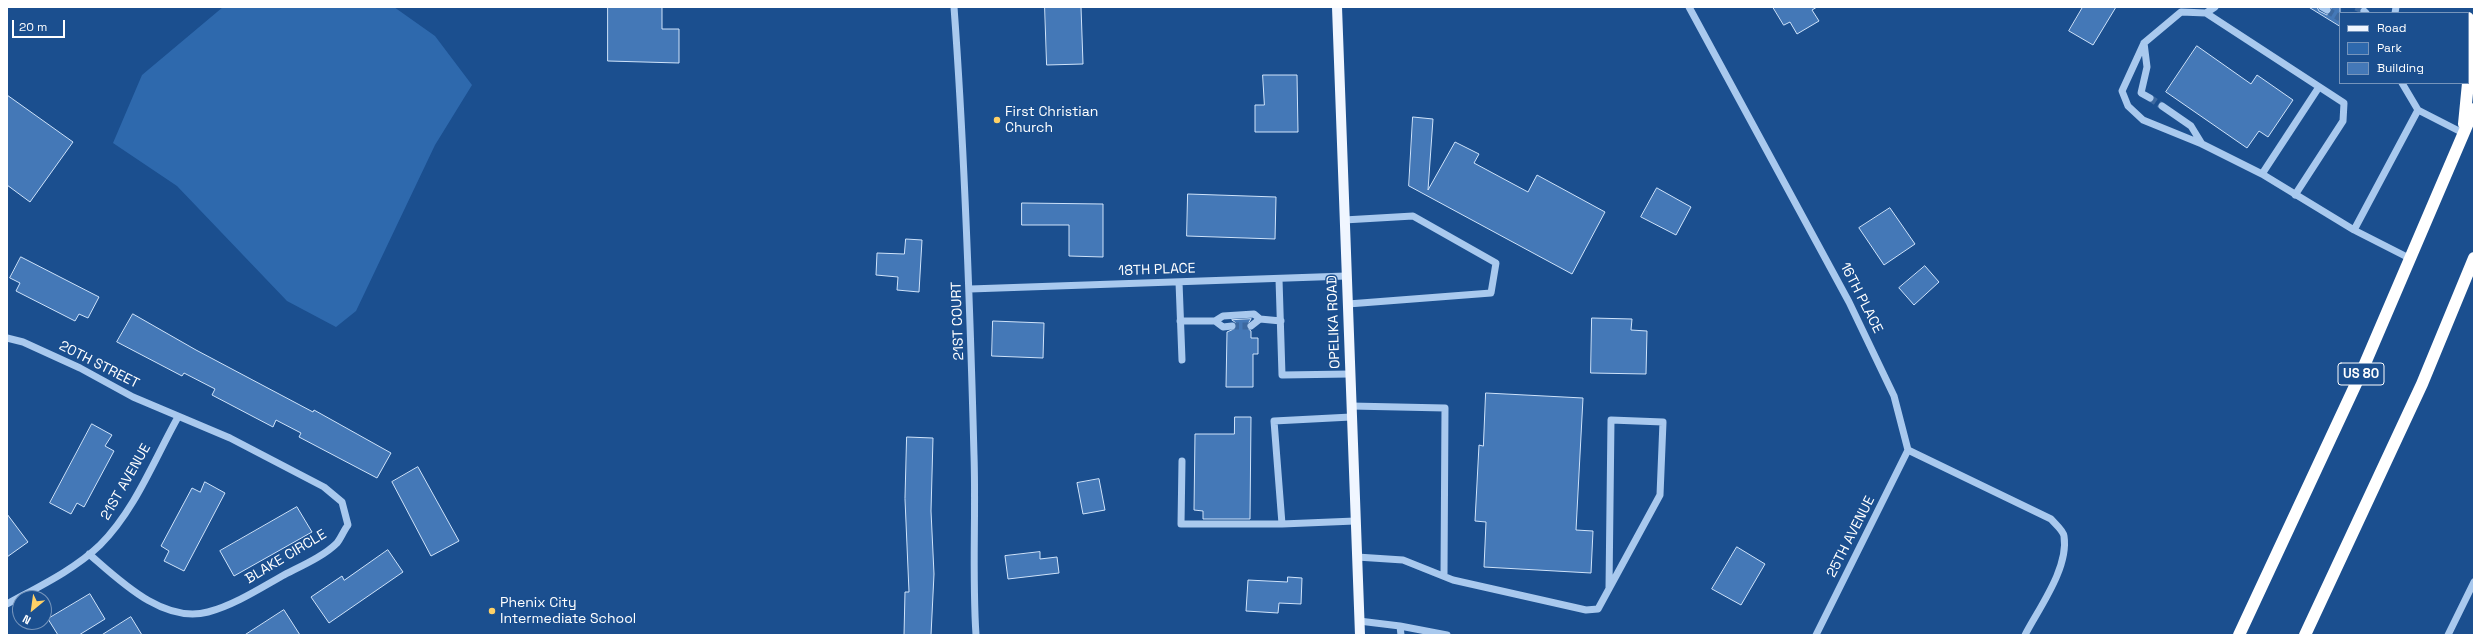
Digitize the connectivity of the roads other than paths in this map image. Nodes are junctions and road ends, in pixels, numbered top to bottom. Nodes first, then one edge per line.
1 (954, 7) edge
2 (1337, 7) edge
3 (1690, 7) edge
4 (2215, 7) edge
5 (2206, 13) junction
6 (2469, 25) edge
7 (2144, 43) junction
8 (2469, 74) edge
9 (2403, 84) edge
10 (2468, 84) edge
11 (2319, 87) junction
12 (2150, 98) tunnel mouth
13 (2162, 106) tunnel mouth
14 (2474, 109) edge
15 (2418, 110) junction
16 (2463, 133) junction
17 (2202, 144) junction
18 (2262, 174) junction
19 (2295, 195) junction
20 (1344, 220) junction
21 (2354, 230) junction
22 (2474, 258) edge
23 (2411, 259) junction
24 (1346, 276) junction
25 (1279, 278) junction
26 (1179, 282) junction
27 (970, 289) junction
28 (1348, 304) junction
29 (1260, 319) junction
30 (1180, 321) junction
31 (1214, 321) junction
32 (1281, 321) junction
33 (1232, 326) tunnel mouth
34 (1251, 326) tunnel mouth
35 (7, 338) edge
36 (1182, 360) dead end
37 (1350, 374) junction
38 (1351, 406) junction
39 (1351, 417) junction
40 (178, 418) junction
41 (1908, 450) junction
42 (1182, 461) dead end
43 (1355, 521) junction
44 (1282, 524) junction
45 (89, 554) junction
46 (1357, 557) junction
47 (1444, 576) junction
48 (2474, 582) edge
49 (1609, 588) junction
50 (7, 604) edge
51 (1359, 621) junction
52 (1400, 626) junction
53 (976, 635) edge
54 (1360, 635) edge
55 (1400, 635) edge
56 (1447, 635) edge
57 (1816, 635) edge
58 (2025, 635) edge
59 (2239, 635) edge
60 (2305, 635) edge
61 (2448, 635) edge

1 - 27 street, 21ST COURT
2 - 20 main road, OPELIKA ROAD
3 - 41 street, 16TH PLACE
4 - 5 street
5 - 7 street
5 - 11 street
6 - 8 highway
7 - 12 street
7 - 17 street
9 - 15 street
10 - 16 highway
11 - 18 street
11 - 19 street
13 - 17 street
14 - 16 highway, US 80
15 - 16 street
15 - 21 street
16 - 23 highway, US 80
17 - 18 street
18 - 19 street
19 - 21 street
20 - 24 main road, OPELIKA ROAD
20 - 28 street
21 - 23 street
22 - 60 highway
23 - 59 highway, US 80
24 - 25 street, 18TH PLACE
24 - 28 main road, OPELIKA ROAD
25 - 26 street, 18TH PLACE
25 - 32 street
26 - 27 street, 18TH PLACE
26 - 30 street
27 - 53 street, 21ST COURT
28 - 37 main road, OPELIKA ROAD
29 - 31 street
29 - 32 street
29 - 34 street
30 - 31 street
30 - 36 street
31 - 33 street
32 - 37 street
35 - 40 street, 20TH STREET
37 - 38 main road, OPELIKA ROAD
38 - 39 main road, OPELIKA ROAD
38 - 47 street
39 - 43 main road, OPELIKA ROAD
39 - 44 street
40 - 45 street, 21ST AVENUE
40 - 45 street, BLAKE CIRCLE
41 - 57 street, 25TH AVENUE
41 - 58 street
42 - 44 street
43 - 44 street
43 - 46 main road, OPELIKA ROAD
45 - 50 street, 21ST AVENUE
46 - 47 street
46 - 51 main road, OPELIKA ROAD
47 - 49 street
48 - 61 street
49 - 49 street
51 - 52 street
51 - 54 main road, OPELIKA ROAD
52 - 55 street
52 - 56 street

